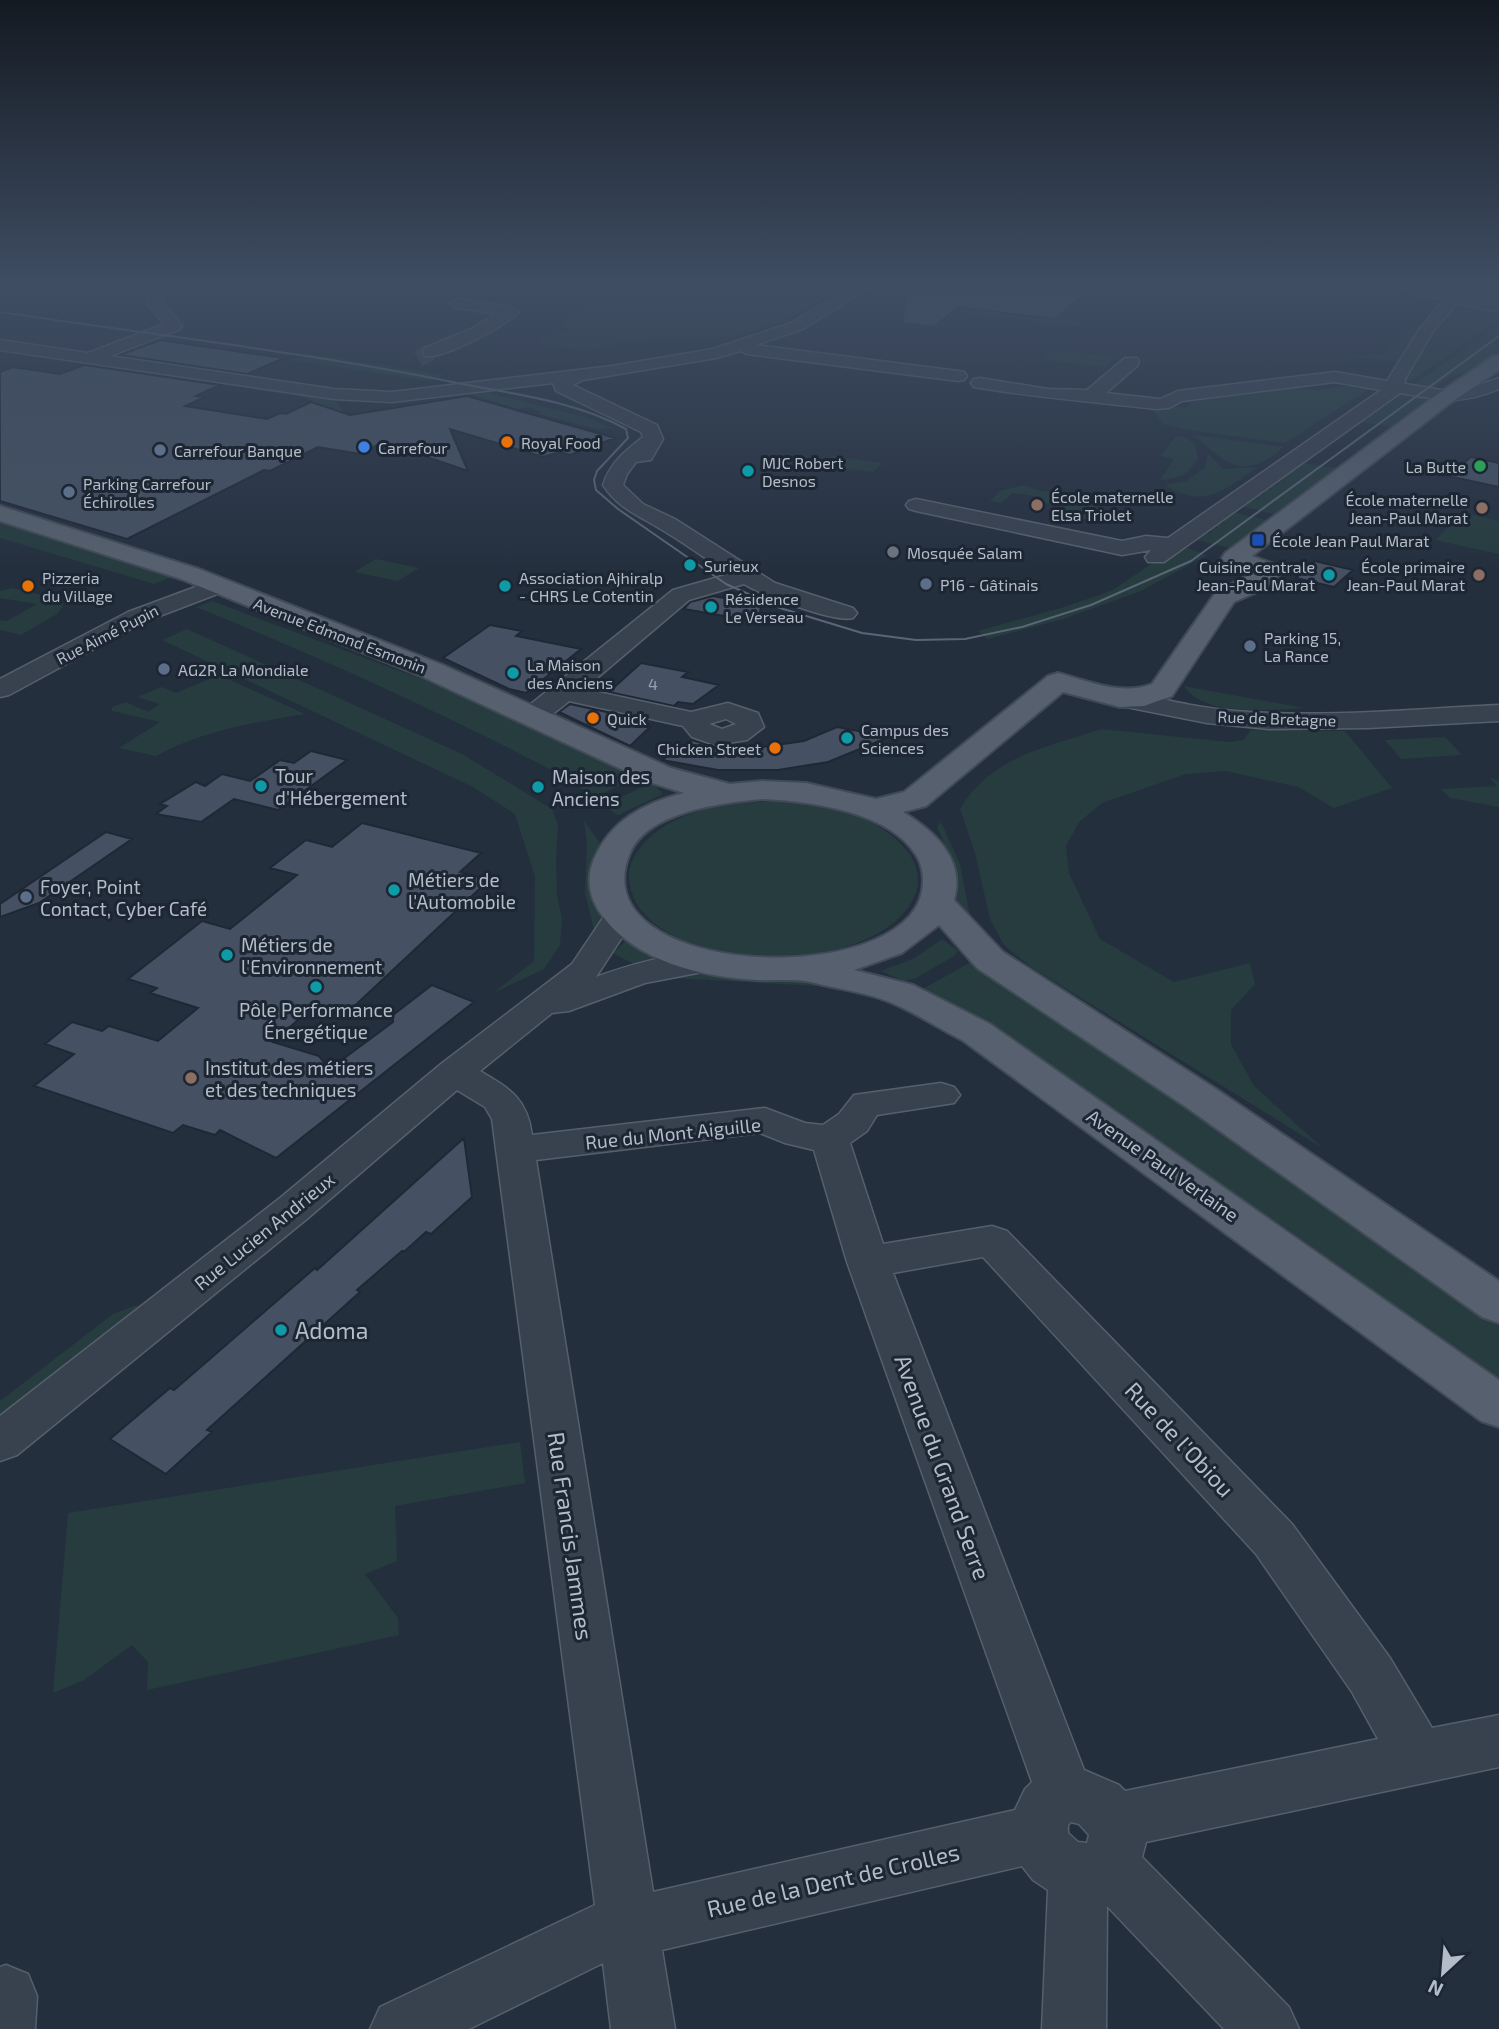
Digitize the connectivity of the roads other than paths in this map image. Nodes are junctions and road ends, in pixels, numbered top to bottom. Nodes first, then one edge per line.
1 (259, 383) edge
2 (439, 383) tunnel mouth
3 (489, 383) edge
4 (525, 383) edge
5 (525, 383) edge
6 (541, 383) edge
7 (541, 383) edge
8 (564, 383) edge
9 (990, 383) edge
10 (1107, 383) edge
11 (1288, 383) edge
12 (1370, 383) edge
13 (1396, 383) edge
14 (1482, 383) edge
15 (1499, 383) edge
16 (499, 384) junction
17 (1397, 387) junction
18 (442, 392) junction
19 (1095, 393) junction
20 (574, 395) junction
21 (351, 396) junction
22 (1470, 399) junction
23 (615, 412) junction
24 (916, 505) dead end
25 (0, 513) edge
26 (747, 576) junction
27 (211, 583) junction
28 (845, 613) dead end
29 (0, 676) edge
30 (1068, 685) junction
31 (0, 689) edge
32 (1162, 690) junction
33 (562, 692) junction
34 (1120, 698) junction
35 (1499, 713) edge
36 (1203, 714) junction
37 (529, 716) junction
38 (696, 721) dead end
39 (673, 793) junction
40 (875, 809) junction
41 (915, 835) junction
42 (936, 901) junction
43 (620, 916) junction
44 (706, 962) junction
45 (803, 968) junction
46 (525, 1016) junction
47 (454, 1072) junction
48 (941, 1095) dead end
49 (829, 1137) junction
50 (514, 1150) junction
51 (868, 1262) junction
52 (1499, 1305) edge
53 (1499, 1407) edge
54 (0, 1442) edge
55 (1499, 1741) edge
56 (1418, 1757) junction
57 (1081, 1837) junction
58 (628, 1929) junction
59 (402, 2029) edge
60 (643, 2029) edge
61 (1074, 2029) edge
62 (1267, 2029) edge

1 - 21 street
2 - 21 street
3 - 16 street
4 - 16 street
5 - 16 street
6 - 20 street
7 - 23 street
8 - 20 street
9 - 19 street
10 - 19 street
11 - 19 street
12 - 17 street
13 - 17 street
14 - 22 main road
15 - 22 street
16 - 18 street
16 - 18 street
17 - 22 street
17 - 24 street
18 - 21 street
20 - 23 street
22 - 32 main road
23 - 26 street
25 - 27 main road, Avenue Edmond Esmonin
26 - 28 street
26 - 33 street
27 - 29 street, Rue Aimé Pupin
27 - 31 street, Rue Aimé Pupin
27 - 37 main road, Avenue Edmond Esmonin
30 - 34 main road, Rue de Bretagne
30 - 40 main road
30 - 41 main road
32 - 34 main road
32 - 36 street
33 - 37 street
33 - 38 street
34 - 36 street, Rue de Bretagne
35 - 36 street, Rue de Bretagne
37 - 39 main road, Avenue Edmond Esmonin
39 - 40 main road
39 - 43 main road
40 - 41 main road
41 - 42 main road
42 - 45 main road
42 - 52 main road
43 - 44 main road
43 - 46 street, Rue Lucien Andrieux
44 - 45 main road
44 - 46 street, Rue Lucien Andrieux
45 - 53 main road, Avenue Paul Verlaine
46 - 47 street, Rue Lucien Andrieux
47 - 50 street, Rue Francis Jammes
47 - 54 street, Rue Lucien Andrieux
48 - 49 street
49 - 50 street, Rue du Mont Aiguille
49 - 51 street, Avenue du Grand Serre
50 - 58 street, Rue Francis Jammes
51 - 56 street, Rue de l'Obiou
51 - 57 street, Avenue du Grand Serre
55 - 56 street, Rue de la Dent de Crolles
56 - 57 street, Rue de la Dent de Crolles
57 - 58 street, Rue de la Dent de Crolles
57 - 61 street
57 - 62 street
58 - 59 street, Rue de la Dent de Crolles
58 - 60 street, Rue Francis Jammes

